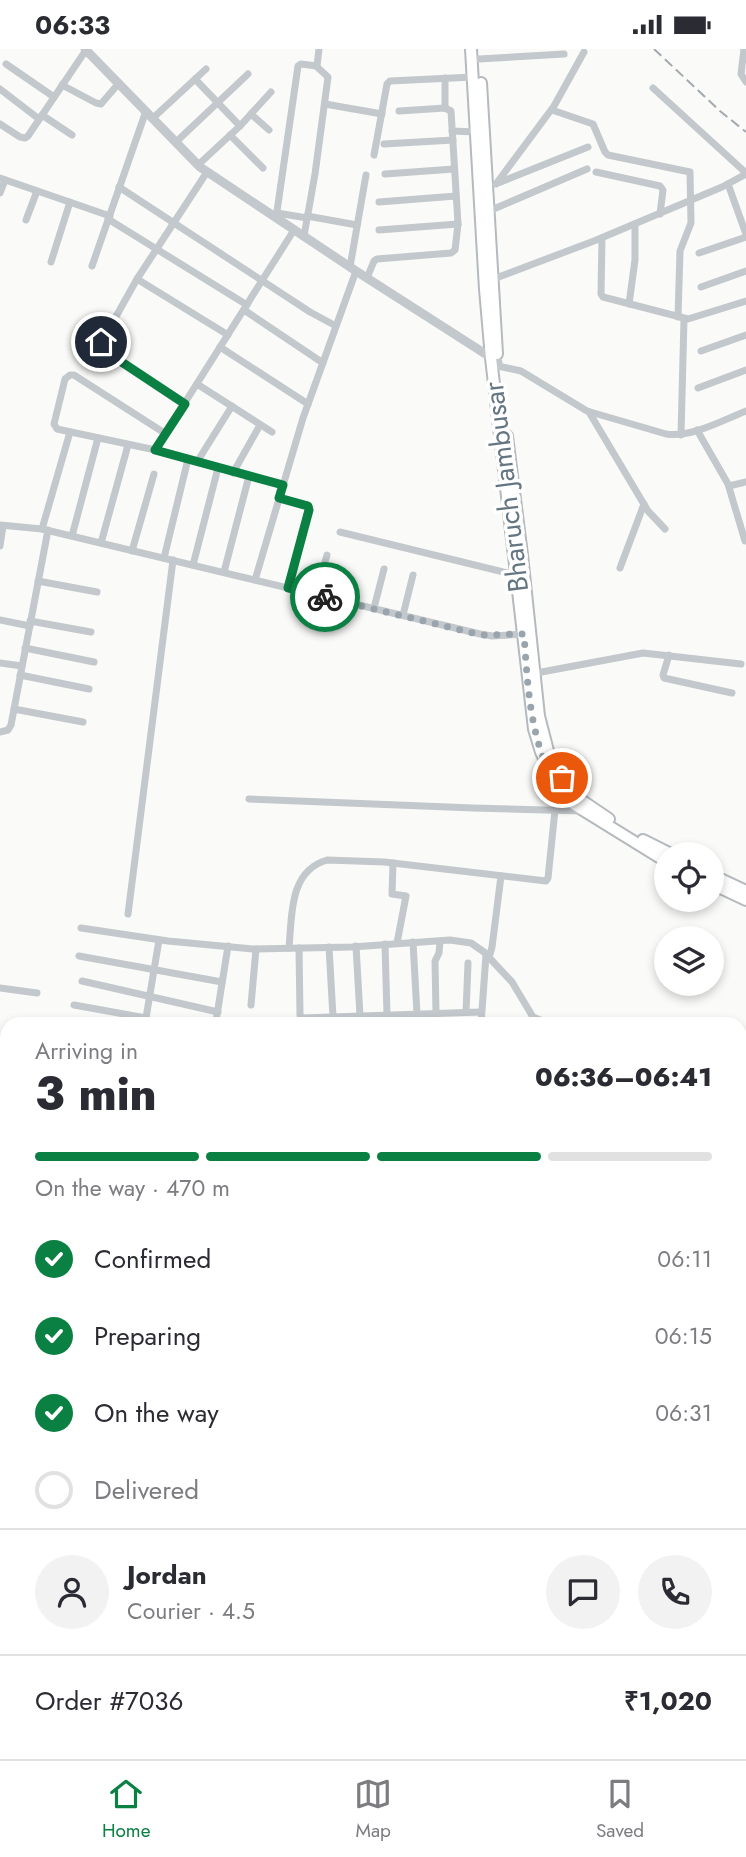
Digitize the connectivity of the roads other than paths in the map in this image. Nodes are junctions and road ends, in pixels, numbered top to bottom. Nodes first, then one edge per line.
1 (86, 49) edge
2 (319, 49) edge
3 (471, 49) edge
4 (744, 49) edge
5 (533, 52) edge
6 (584, 52) dead end
7 (479, 54) edge
8 (564, 54) dead end
9 (6, 64) dead end
10 (316, 66) junction
11 (206, 69) dead end
12 (248, 74) dead end
13 (473, 77) junction
14 (445, 78) junction
15 (195, 79) junction
16 (746, 82) edge
17 (119, 83) junction
18 (62, 85) junction
19 (653, 88) dead end
20 (0, 89) edge
21 (271, 92) dead end
22 (54, 97) junction
23 (218, 103) junction
24 (325, 104) junction
25 (445, 108) junction
26 (552, 110) junction
27 (399, 111) dead end
28 (251, 114) junction
29 (382, 114) junction
30 (149, 115) junction
31 (41, 117) junction
32 (0, 124) edge
33 (240, 126) junction
34 (269, 130) dead end
35 (476, 132) junction
36 (72, 135) dead end
37 (230, 135) junction
38 (452, 136) junction
39 (176, 142) junction
40 (384, 144) dead end
41 (588, 147) dead end
42 (374, 155) dead end
43 (198, 165) junction
44 (263, 168) dead end
45 (454, 169) junction
46 (587, 169) dead end
47 (207, 171) junction
48 (596, 172) dead end
49 (746, 173) edge
50 (385, 174) dead end
51 (366, 175) dead end
52 (3, 179) edge
53 (728, 184) junction
54 (487, 186) junction
55 (119, 187) junction
56 (37, 191) junction
57 (0, 193) edge
58 (456, 196) junction
59 (691, 201) junction
60 (70, 202) junction
61 (379, 202) dead end
62 (489, 211) junction
63 (660, 214) junction
64 (276, 215) junction
65 (307, 217) junction
66 (109, 218) junction
67 (26, 220) dead end
68 (173, 222) junction
69 (458, 224) junction
70 (635, 224) junction
71 (357, 225) junction
72 (294, 230) junction
73 (379, 230) dead end
74 (746, 235) edge
75 (304, 236) junction
76 (602, 238) junction
77 (157, 248) junction
78 (699, 253) dead end
79 (51, 262) dead end
80 (92, 266) dead end
81 (353, 269) junction
82 (746, 271) edge
83 (367, 278) junction
84 (137, 279) junction
85 (263, 280) junction
86 (489, 280) junction
87 (701, 287) dead end
88 (746, 301) edge
89 (629, 304) junction
90 (245, 308) junction
91 (681, 318) junction
92 (336, 326) junction
93 (228, 335) junction
94 (746, 335) edge
95 (220, 348) junction
96 (701, 351) dead end
97 (495, 362) junction
98 (323, 363) junction
99 (746, 370) edge
100 (197, 384) junction
101 (698, 388) dead end
102 (185, 404) junction
103 (308, 404) junction
104 (232, 406) junction
105 (746, 411) edge
106 (589, 412) junction
107 (260, 425) junction
108 (697, 430) junction
109 (70, 432) junction
110 (272, 432) dead end
111 (166, 434) junction
112 (681, 435) junction
113 (98, 438) junction
114 (128, 445) junction
115 (155, 450) junction
116 (188, 459) junction
117 (197, 462) junction
118 (218, 468) junction
119 (233, 473) junction
120 (508, 473) junction
121 (154, 474) dead end
122 (248, 476) junction
123 (746, 482) edge
124 (283, 485) junction
125 (729, 486) junction
126 (279, 498) junction
127 (644, 504) junction
128 (1, 526) edge
129 (743, 528) edge
130 (666, 529) dead end
131 (45, 530) junction
132 (340, 532) dead end
133 (72, 536) junction
134 (745, 541) edge
135 (101, 543) junction
136 (0, 546) edge
137 (132, 551) junction
138 (327, 555) dead end
139 (164, 558) junction
140 (173, 560) junction
141 (193, 565) junction
142 (620, 568) dead end
143 (384, 569) dead end
144 (224, 572) junction
145 (413, 575) dead end
146 (516, 575) junction
147 (255, 580) junction
148 (38, 581) junction
149 (288, 588) junction
150 (97, 592) dead end
151 (316, 594) junction
152 (374, 608) junction
153 (403, 615) junction
154 (0, 620) edge
155 (30, 623) junction
156 (90, 632) dead end
157 (527, 634) junction
158 (25, 648) junction
159 (669, 655) junction
160 (94, 662) dead end
161 (0, 663) edge
162 (741, 664) dead end
163 (21, 671) junction
164 (531, 675) junction
165 (89, 688) dead end
166 (732, 693) dead end
167 (14, 709) junction
168 (83, 723) dead end
169 (0, 731) edge
170 (250, 799) dead end
171 (574, 799) junction
172 (555, 810) junction
173 (583, 811) junction
174 (654, 844) edge
175 (654, 854) edge
176 (393, 863) junction
177 (501, 876) junction
178 (724, 881) edge
179 (724, 890) edge
180 (746, 891) edge
181 (746, 900) edge
182 (128, 914) dead end
183 (81, 928) dead end
184 (159, 940) junction
185 (440, 941) junction
186 (397, 943) junction
187 (412, 943) junction
188 (385, 944) junction
189 (228, 946) junction
190 (356, 946) junction
191 (329, 947) junction
192 (289, 948) junction
193 (299, 948) junction
194 (256, 949) junction
195 (79, 956) dead end
196 (488, 956) junction
197 (468, 963) dead end
198 (154, 969) junction
199 (82, 981) dead end
200 (222, 982) junction
201 (0, 988) edge
202 (37, 993) dead end
203 (149, 996) junction
204 (74, 1005) dead end
205 (251, 1005) dead end
206 (218, 1011) junction
207 (466, 1012) junction
208 (481, 1012) junction
209 (436, 1013) junction
210 (455, 1013) junction
211 (421, 1014) junction
212 (387, 1015) junction
213 (360, 1016) junction
214 (127, 1017) edge
215 (146, 1017) edge
216 (217, 1017) edge
217 (302, 1017) edge
218 (333, 1017) edge
219 (356, 1017) edge
220 (422, 1017) edge
221 (455, 1017) edge
222 (481, 1017) edge
223 (533, 1017) edge

1 - 17 street
1 - 18 street
2 - 10 street
3 - 13 main road, Bharuch Jambusar
4 - 16 street
5 - 7 street
5 - 8 street
6 - 26 street
7 - 54 main road, Bharuch Jambusar
9 - 22 street
10 - 24 street
10 - 64 street
11 - 15 street
12 - 23 street
13 - 14 street
13 - 35 main road, Bharuch Jambusar
14 - 25 street
14 - 29 street
15 - 23 street
15 - 30 street
17 - 18 street
17 - 30 street
18 - 22 street
19 - 49 street
20 - 31 street
21 - 28 street
22 - 31 street
23 - 33 street
23 - 39 street
24 - 29 street
24 - 65 street
25 - 27 street
25 - 38 street
26 - 54 street
26 - 59 street
28 - 33 street
28 - 34 street
29 - 42 street
30 - 39 street
30 - 55 street
31 - 32 street
31 - 36 street
33 - 37 street
35 - 38 street
35 - 54 main road, Bharuch Jambusar
37 - 43 street
37 - 44 street
38 - 40 street
38 - 45 street
39 - 43 street
41 - 54 street
43 - 47 street
45 - 50 street
45 - 58 street
46 - 62 street
47 - 64 street
47 - 68 street
48 - 63 street
49 - 53 street
51 - 71 street
52 - 56 street
52 - 57 street
53 - 59 street
53 - 74 street
54 - 62 main road, Bharuch Jambusar
54 - 86 main road, Bharuch Jambusar
55 - 66 street
55 - 68 street
56 - 60 street
56 - 67 street
58 - 61 street
58 - 69 street
59 - 63 street
59 - 91 street
60 - 66 street
60 - 79 street
62 - 86 main road, Bharuch Jambusar
63 - 70 street
64 - 65 street
64 - 72 street
65 - 71 street
65 - 75 street
66 - 77 street
66 - 80 street
68 - 77 street
68 - 85 street
69 - 73 street
69 - 83 street
70 - 76 street
70 - 89 street
71 - 81 street
72 - 75 street
72 - 85 street
74 - 78 street
75 - 81 street
76 - 86 street
76 - 89 street
77 - 84 street
77 - 90 street
81 - 83 street
81 - 92 street
82 - 87 street
83 - 97 street
84 - 93 street
84 - 102 street
85 - 90 street
85 - 92 street
86 - 97 main road, Bharuch Jambusar
88 - 91 street
89 - 91 street
90 - 93 street
90 - 98 street
91 - 112 street
92 - 98 street
93 - 95 street
94 - 96 street
95 - 100 street
95 - 103 street
97 - 106 street
97 - 120 main road, Bharuch Jambusar
98 - 103 street
99 - 101 street
100 - 102 street
100 - 104 street
102 - 111 street
103 - 124 street
104 - 107 street
104 - 117 street
105 - 108 street
106 - 112 street
106 - 127 street
107 - 110 street
107 - 119 street
108 - 112 street
108 - 125 street
109 - 111 street
109 - 113 street
109 - 131 street
111 - 115 street
113 - 114 street
113 - 133 street
114 - 115 street
114 - 135 street
115 - 116 street
116 - 117 street
116 - 139 street
117 - 118 street
118 - 119 street
118 - 141 street
119 - 122 street
120 - 146 main road, Bharuch Jambusar
120 - 157 main road, Bharuch Jambusar
121 - 137 street
122 - 124 street
122 - 144 street
123 - 125 street
124 - 126 street
125 - 129 street
126 - 147 street
126 - 149 street
127 - 130 street
127 - 142 street
128 - 131 street
128 - 136 street
129 - 134 street
131 - 133 street
131 - 148 street
132 - 146 street
133 - 135 street
135 - 137 street
137 - 139 street
138 - 151 street
139 - 140 street
140 - 141 street
140 - 182 street
141 - 144 street
143 - 152 street
144 - 147 street
145 - 153 street
146 - 157 main road, Bharuch Jambusar
147 - 149 street
148 - 150 street
148 - 155 street
149 - 151 street
151 - 152 street
152 - 153 street
153 - 157 street
154 - 155 street
155 - 156 street
155 - 158 street
157 - 164 main road, Bharuch Jambusar
158 - 160 street
158 - 163 street
159 - 162 street
159 - 164 street
159 - 166 street
161 - 163 street
163 - 165 street
163 - 167 street
164 - 171 main road, Bharuch Jambusar
167 - 168 street
167 - 169 street
170 - 172 street
171 - 173 main road, Bharuch Jambusar
171 - 174 main road, Bharuch Jambusar
172 - 173 street
172 - 177 street
173 - 175 main road, Bharuch Jambusar
176 - 177 street
176 - 186 street
176 - 192 street
177 - 196 street
178 - 180 main road
179 - 181 main road
183 - 184 street
184 - 189 street
184 - 198 street
185 - 187 street
185 - 196 street
185 - 209 street
186 - 187 street
186 - 188 street
187 - 211 street
188 - 190 street
188 - 212 street
189 - 194 street
189 - 200 street
190 - 191 street
190 - 213 street
191 - 193 street
191 - 218 street
192 - 193 street
192 - 194 street
193 - 217 street
194 - 205 street
195 - 198 street
196 - 208 street
196 - 223 street
197 - 207 street
198 - 200 street
198 - 203 street
199 - 203 street
200 - 206 street
201 - 202 street
203 - 206 street
203 - 215 street
204 - 214 street
206 - 216 street
207 - 208 street
207 - 210 street
208 - 222 street
209 - 210 street
209 - 211 street
210 - 221 street
211 - 212 street
211 - 220 street
212 - 213 street
213 - 219 street

